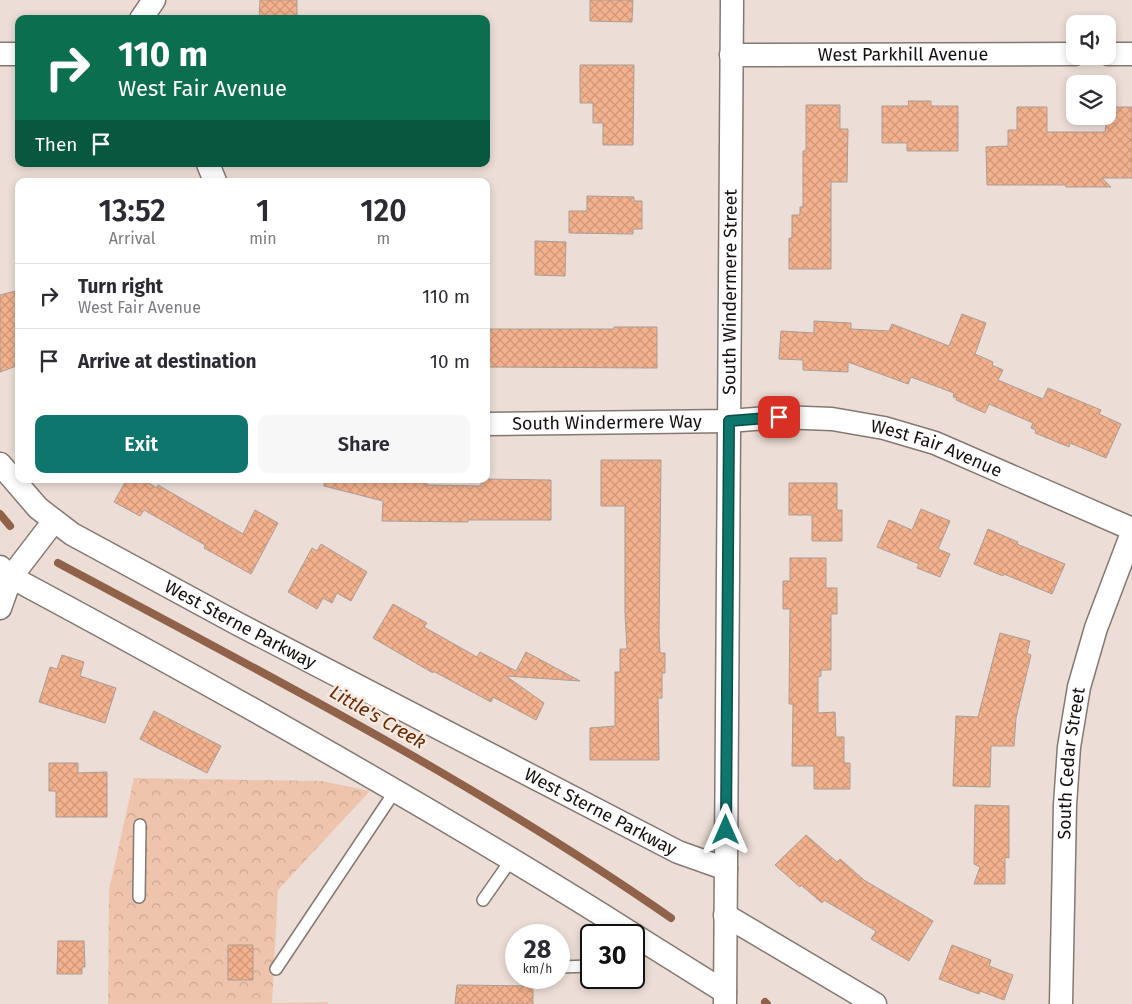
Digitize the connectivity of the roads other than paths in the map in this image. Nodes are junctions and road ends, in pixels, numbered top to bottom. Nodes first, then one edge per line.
1 (154, 0) edge
2 (732, 0) edge
3 (144, 15) edge
4 (0, 54) edge
5 (15, 54) edge
6 (1066, 54) edge
7 (1116, 54) edge
8 (1132, 54) edge
9 (731, 55) junction
10 (729, 421) junction
11 (490, 424) edge
12 (0, 464) edge
13 (15, 481) edge
14 (16, 483) edge
15 (54, 521) junction
16 (1132, 531) edge
17 (5, 572) edge
18 (0, 608) edge
19 (395, 791) junction
20 (140, 825) dead end
21 (511, 860) junction
22 (726, 869) junction
23 (139, 897) dead end
24 (483, 900) dead end
25 (725, 915) junction
26 (613, 924) edge
27 (645, 945) edge
28 (276, 969) dead end
29 (725, 998) edge
30 (875, 1004) edge
31 (1061, 1004) edge

1 - 3 street
2 - 9 street, South Windermere Street
4 - 5 street
6 - 9 street, West Parkhill Avenue
7 - 8 street
9 - 10 street, South Windermere Street
10 - 11 street, South Windermere Way
10 - 16 street, West Fair Avenue
10 - 22 street, South Windermere Street
12 - 13 street, West Sterne Parkway
14 - 15 street, West Sterne Parkway
15 - 17 street
15 - 22 street, West Sterne Parkway
16 - 31 street, South Cedar Street
17 - 18 street
17 - 19 street
19 - 21 street
19 - 28 lane
20 - 23 lane
21 - 24 lane
21 - 26 street
22 - 25 street, South Windermere Street
25 - 29 street, South Windermere Street
25 - 30 street
27 - 29 street

